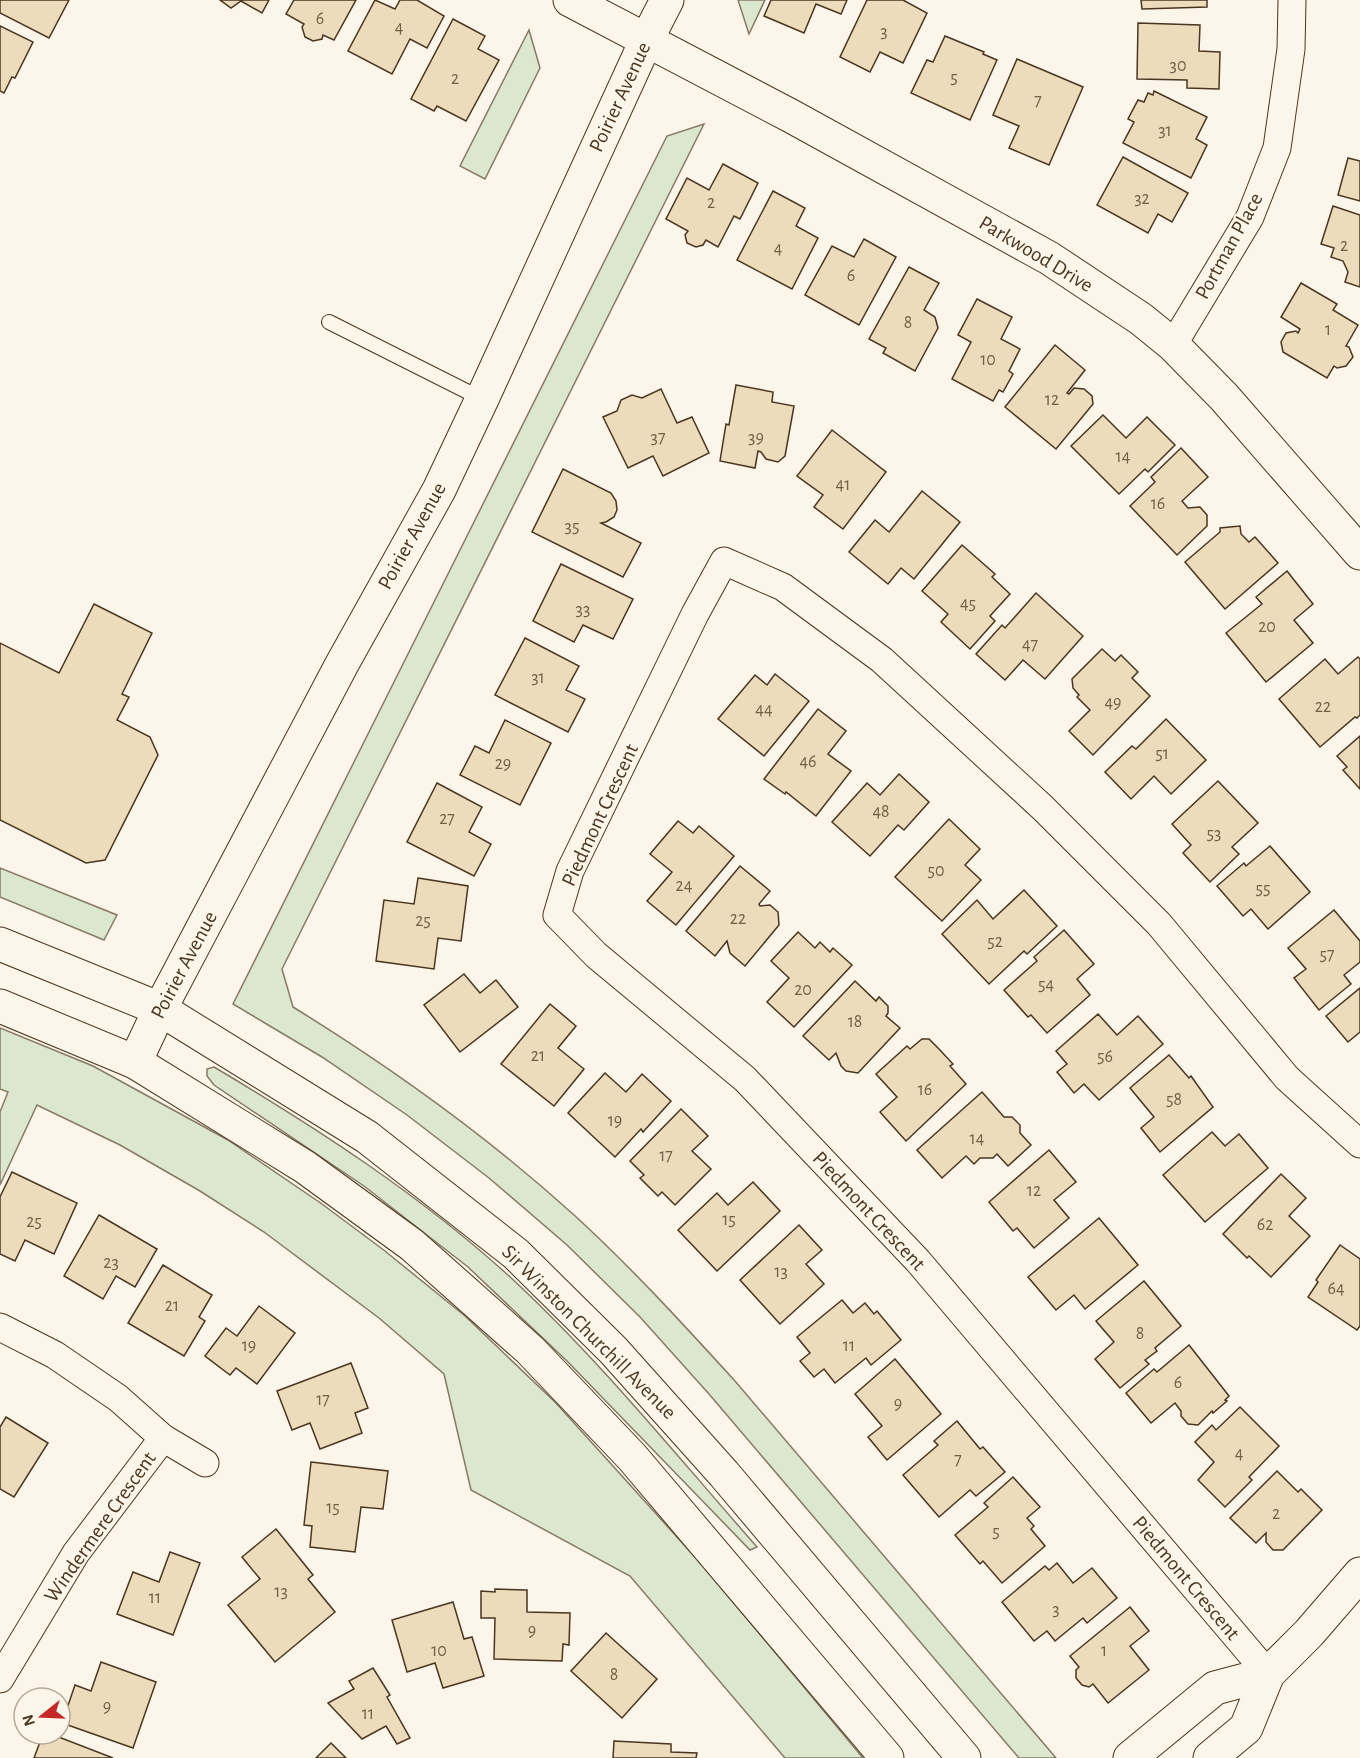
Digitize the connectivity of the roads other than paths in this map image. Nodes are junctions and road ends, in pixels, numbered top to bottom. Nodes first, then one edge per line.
1 (570, 0) edge
2 (667, 0) edge
3 (1292, 0) edge
4 (646, 41) junction
5 (329, 322) dead end
6 (1173, 345) junction
7 (482, 399) junction
8 (1360, 553) edge
9 (0, 944) edge
10 (0, 1006) edge
11 (160, 1009) junction
12 (135, 1062) junction
13 (1360, 1144) edge
14 (0, 1327) edge
15 (163, 1438) junction
16 (205, 1462) dead end
17 (1360, 1574) edge
18 (1268, 1674) junction
19 (0, 1679) edge
20 (887, 1758) edge
21 (964, 1758) edge
22 (1130, 1758) edge
23 (1210, 1758) edge

1 - 4 main road, Parkwood Drive
2 - 4 main road, Poirier Avenue
3 - 6 street, Portman Place
4 - 6 main road, Parkwood Drive
4 - 7 main road, Poirier Avenue
5 - 7 lane
6 - 8 main road, Parkwood Drive
7 - 11 main road, Poirier Avenue
9 - 11 main road, Sir Winston Churchill Avenue
10 - 12 main road
11 - 12 main road, Poirier Avenue
11 - 21 main road, Sir Winston Churchill Avenue
12 - 20 main road
13 - 18 street, Piedmont Crescent
14 - 15 street, Windermere Crescent
15 - 16 street, Windermere Crescent
15 - 19 street, Windermere Crescent
17 - 18 main road
18 - 22 main road
18 - 23 main road

